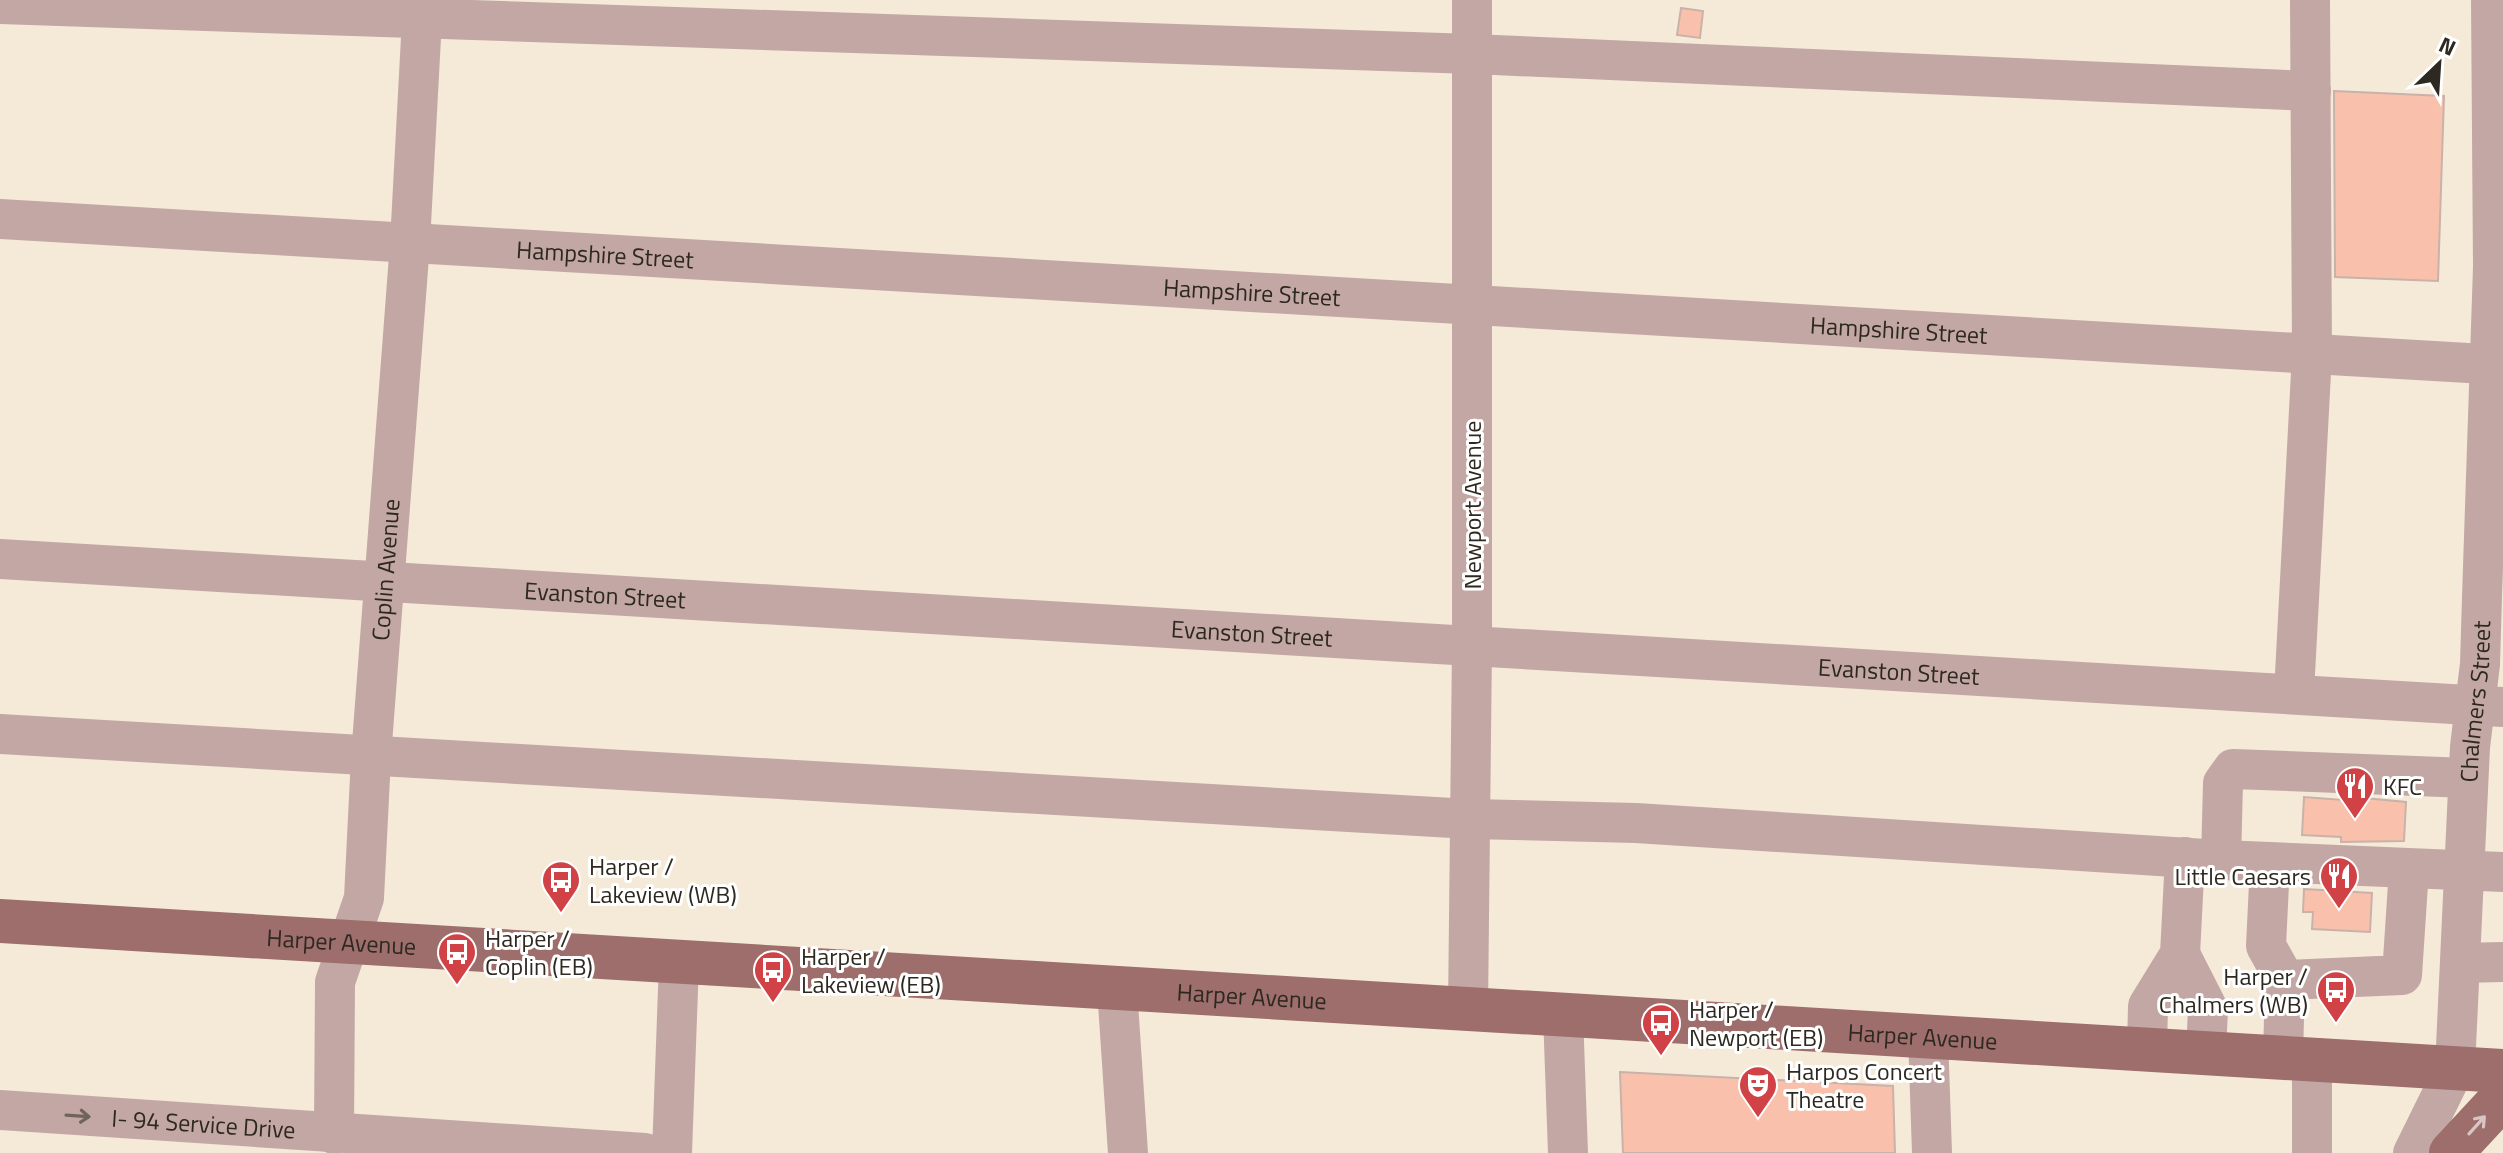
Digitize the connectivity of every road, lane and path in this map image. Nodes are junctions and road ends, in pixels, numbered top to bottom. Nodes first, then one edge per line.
1 (1472, 0) edge
2 (2310, 0) edge
3 (2491, 0) edge
4 (0, 4) edge
5 (423, 9) edge
6 (1472, 54) junction
7 (2311, 91) junction
8 (2497, 135) edge
9 (0, 219) edge
10 (410, 243) junction
11 (1472, 306) junction
12 (2312, 354) junction
13 (2496, 365) edge
14 (2494, 528) edge
15 (0, 559) edge
16 (386, 583) junction
17 (2493, 597) edge
18 (1472, 646) junction
19 (2294, 693) junction
20 (2489, 706) edge
21 (0, 734) edge
22 (371, 757) junction
23 (2246, 769) junction
24 (2468, 778) junction
25 (1470, 819) junction
26 (2203, 859) junction
27 (2270, 863) junction
28 (2403, 869) junction
29 (2464, 872) junction
30 (2503, 872) edge
31 (0, 921) edge
32 (349, 942) junction
33 (2180, 954) junction
34 (2503, 962) edge
35 (679, 963) junction
36 (2460, 971) junction
37 (2402, 975) junction
38 (2285, 980) junction
39 (1117, 988) junction
40 (1468, 1009) junction
41 (1563, 1014) junction
42 (1928, 1036) junction
43 (2147, 1049) junction
44 (2206, 1053) junction
45 (2298, 1058) junction
46 (2455, 1068) junction
47 (2503, 1071) edge
48 (2503, 1097) edge
49 (0, 1110) edge
50 (334, 1134) junction
51 (645, 1153) edge
52 (672, 1153) edge
53 (1128, 1153) edge
54 (1568, 1153) edge
55 (1932, 1153) edge
56 (2312, 1153) edge
57 (2413, 1153) edge
58 (2451, 1153) edge

1 - 6 street, Newport Avenue
2 - 7 street
3 - 8 street, Chalmers Street
4 - 5 street
5 - 6 street
5 - 10 street, Coplin Avenue
6 - 7 street
6 - 11 street, Newport Avenue
7 - 12 street
8 - 13 street, Chalmers Street
9 - 10 street, Hampshire Street
10 - 11 street, Hampshire Street
10 - 16 street, Coplin Avenue
11 - 12 street, Hampshire Street
11 - 18 street, Newport Avenue
12 - 13 street, Hampshire Street
12 - 19 street
13 - 14 street, Chalmers Street
14 - 17 street, Chalmers Street
15 - 16 street, Evanston Street
16 - 18 street, Evanston Street
16 - 22 street, Coplin Avenue
17 - 20 street, Chalmers Street
18 - 19 street, Evanston Street
18 - 25 street, Newport Avenue
19 - 20 street, Evanston Street
20 - 24 street, Chalmers Street
21 - 22 street
22 - 25 street
22 - 32 street, Coplin Avenue
23 - 24 street
23 - 26 street
23 - 28 street
24 - 29 street, Chalmers Street
25 - 26 street
25 - 40 street, Newport Avenue
26 - 27 street
26 - 33 street
27 - 28 street
27 - 38 street
28 - 29 street
28 - 37 street
29 - 30 street
29 - 36 street, Chalmers Street
31 - 32 main road, Harper Avenue
32 - 35 main road, Harper Avenue
32 - 50 street, Coplin Avenue
33 - 43 street
33 - 44 street
34 - 36 street
35 - 39 main road, Harper Avenue
35 - 52 street
36 - 37 street
36 - 46 street, Chalmers Street
37 - 38 street
38 - 45 street
39 - 40 main road, Harper Avenue
39 - 53 street
40 - 41 main road, Harper Avenue
41 - 42 main road, Harper Avenue
41 - 54 street
42 - 43 main road, Harper Avenue
42 - 55 street
43 - 44 main road, Harper Avenue
44 - 45 main road, Harper Avenue
45 - 46 main road, Harper Avenue
45 - 56 street
46 - 47 main road, Harper Avenue
46 - 57 street, Chalmers Street
58 -> 48 main road
49 -> 50 street, I- 94 Service Drive
50 - 51 street, I- 94 Service Drive

